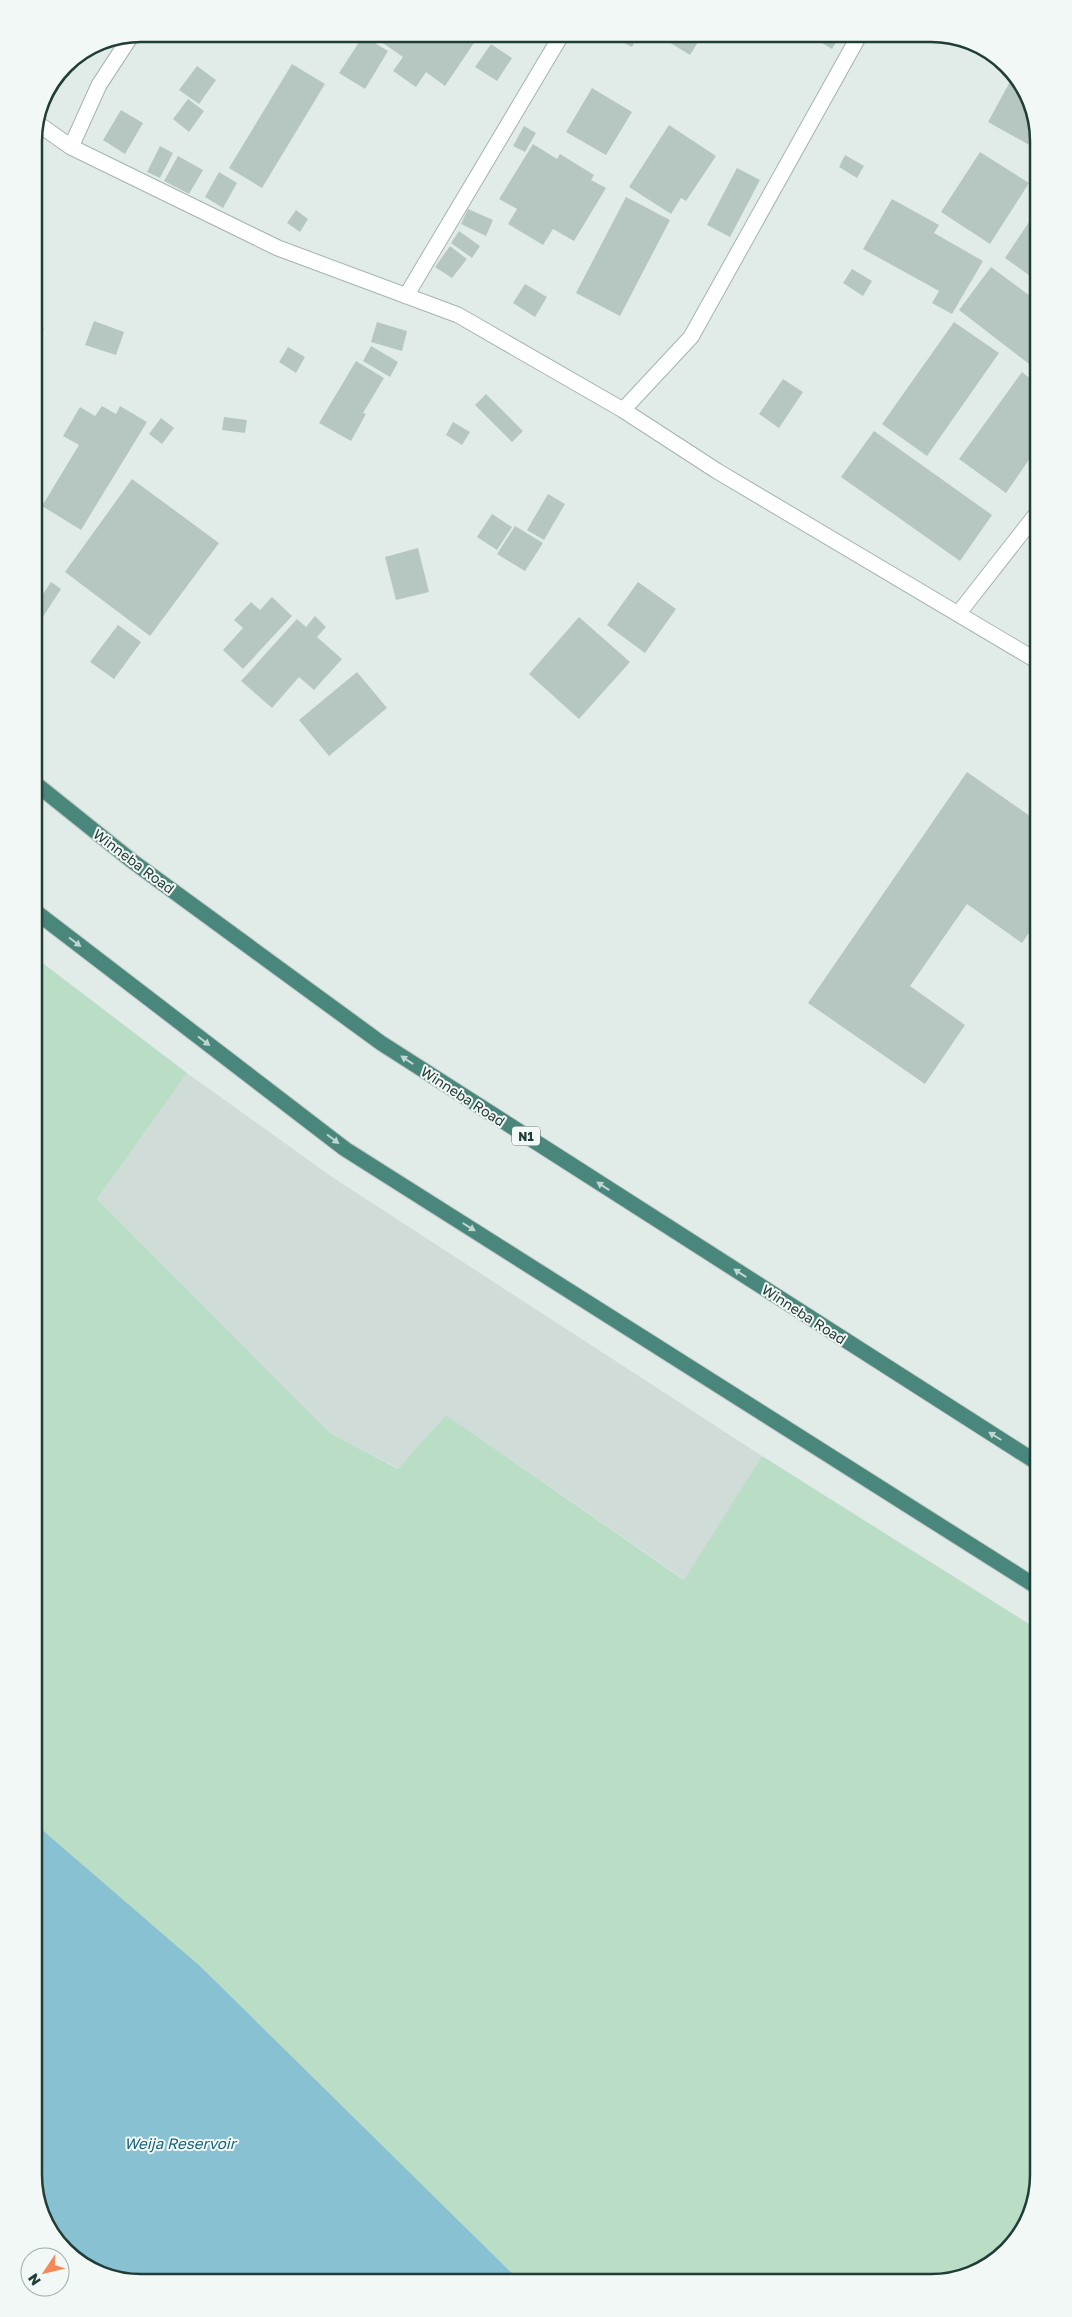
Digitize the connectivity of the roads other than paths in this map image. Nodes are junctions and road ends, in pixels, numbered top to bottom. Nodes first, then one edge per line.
1 (557, 43) edge
2 (855, 43) edge
3 (126, 44) edge
4 (44, 128) edge
5 (70, 147) junction
6 (406, 296) junction
7 (623, 410) junction
8 (1030, 522) edge
9 (958, 614) junction
10 (1030, 657) edge
11 (43, 789) edge
12 (43, 917) edge
13 (1030, 1458) edge
14 (1030, 1583) edge

1 - 6 street
2 - 7 street
3 - 5 street
4 - 5 street
5 - 6 street
6 - 7 street
7 - 9 street
8 - 9 street
9 - 10 street
13 -> 11 highway, Winneba Road / N1
12 -> 14 highway

